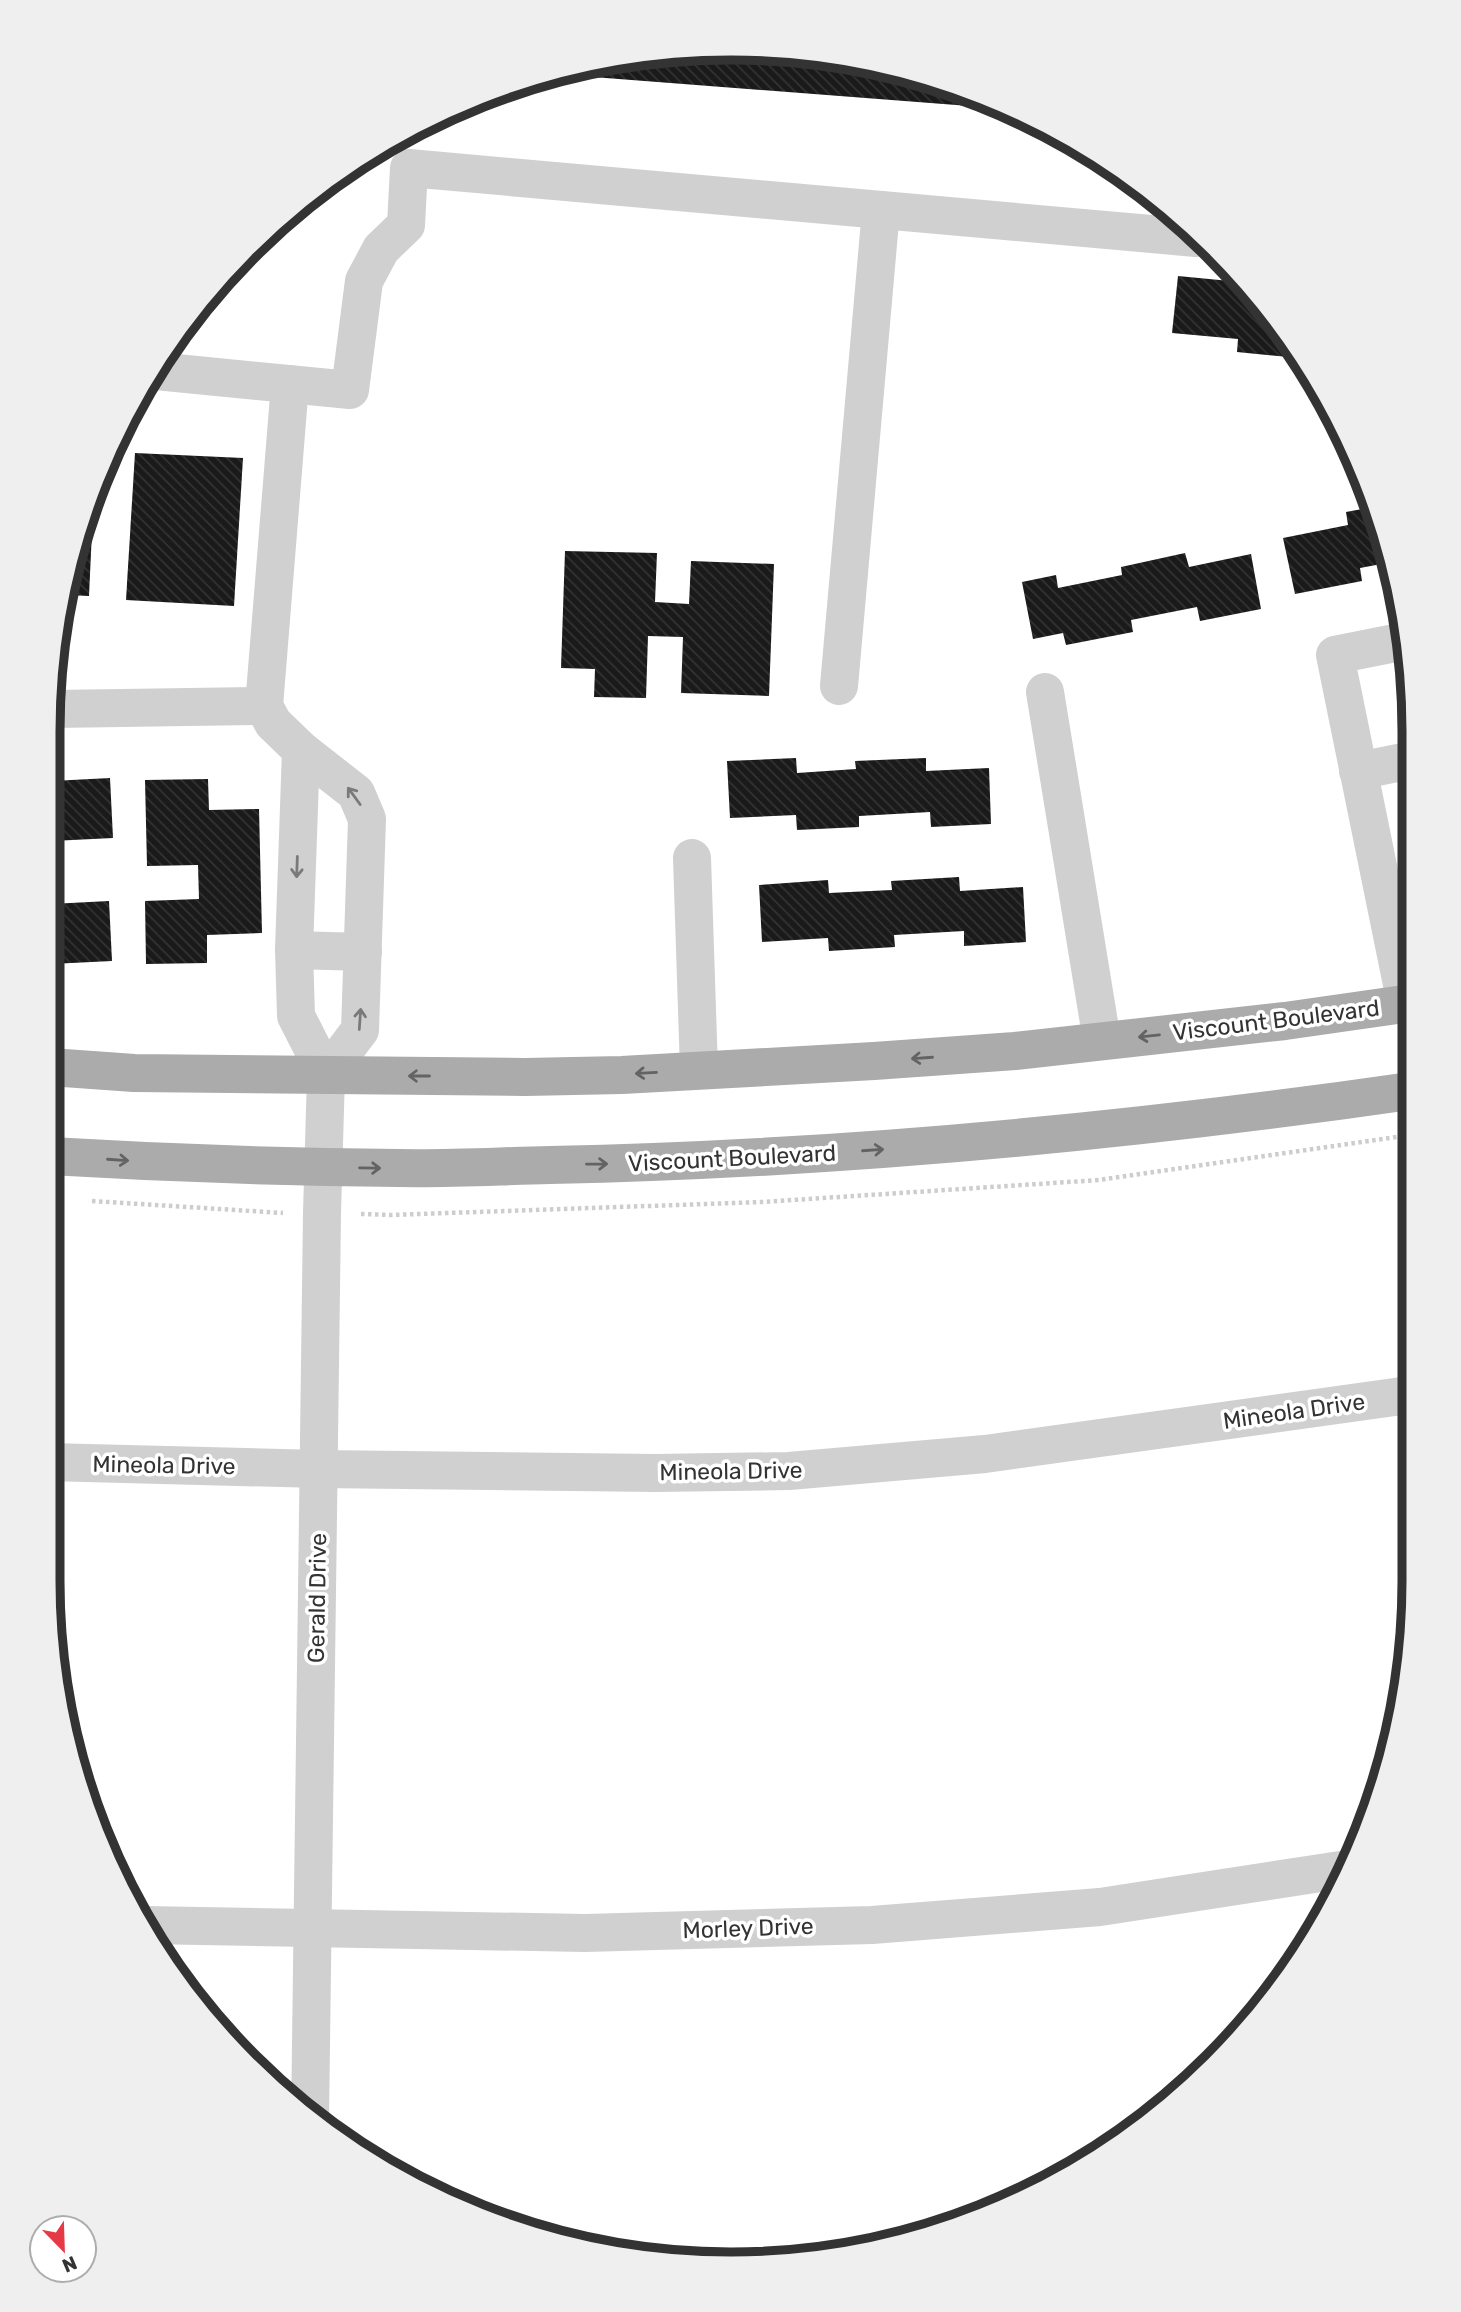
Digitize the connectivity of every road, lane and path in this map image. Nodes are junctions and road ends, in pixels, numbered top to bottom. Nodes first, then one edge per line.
1 (881, 210) junction
2 (1185, 237) edge
3 (164, 372) edge
4 (290, 384) junction
5 (1396, 643) edge
6 (839, 686) dead end
7 (1045, 692) dead end
8 (264, 706) junction
9 (60, 709) edge
10 (301, 750) junction
11 (1402, 762) edge
12 (1358, 771) junction
13 (692, 858) dead end
14 (294, 950) junction
15 (363, 952) junction
16 (1402, 971) edge
17 (1402, 1004) edge
18 (1102, 1041) junction
19 (60, 1068) edge
20 (699, 1070) junction
21 (326, 1076) junction
22 (1402, 1092) edge
23 (60, 1157) edge
24 (323, 1167) junction
25 (1402, 1396) edge
26 (60, 1462) edge
27 (319, 1469) junction
28 (1335, 1871) edge
29 (155, 1926) edge
30 (312, 1930) junction
31 (310, 2104) edge

1 - 2 street
1 - 4 street
1 - 6 street
3 - 4 street
4 - 8 street
5 - 12 street
7 - 18 street
8 - 9 street
8 - 10 street
10 -> 14 street
15 -> 10 street
11 - 12 street
12 - 16 street
13 - 20 street
14 - 15 street
14 - 21 street
21 -> 15 street
17 -> 18 main road, Viscount Boulevard
18 -> 20 main road, Viscount Boulevard
19 - 21 main road, Viscount Boulevard
20 -> 21 main road, Viscount Boulevard
21 - 24 street, Gerald Drive
24 -> 22 main road, Viscount Boulevard
23 -> 24 main road, Viscount Boulevard
24 - 27 street, Gerald Drive
25 - 27 street, Mineola Drive
26 - 27 street, Mineola Drive
27 - 30 street, Gerald Drive
28 - 30 street, Morley Drive
29 - 30 street, Morley Drive
30 - 31 street, Gerald Drive

